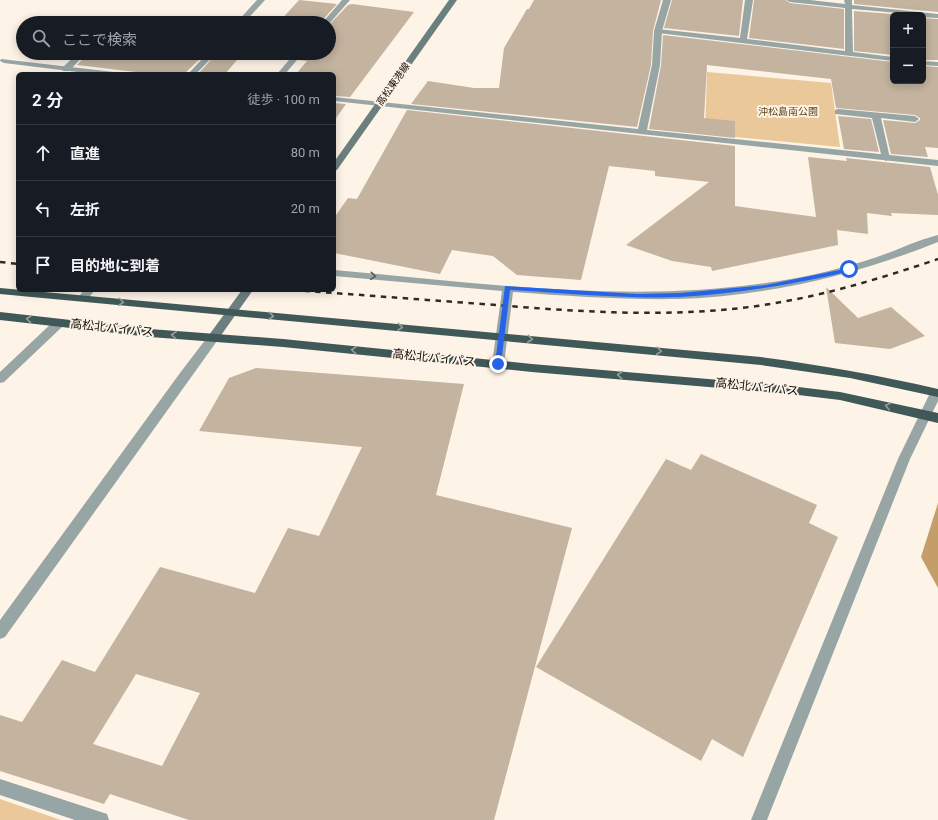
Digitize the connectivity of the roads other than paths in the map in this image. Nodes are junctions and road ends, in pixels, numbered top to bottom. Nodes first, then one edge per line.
1 (261, 0) edge
2 (346, 0) edge
3 (453, 0) edge
4 (667, 0) edge
5 (749, 0) edge
6 (790, 0) edge
7 (848, 3) edge
8 (246, 16) edge
9 (332, 16) edge
10 (938, 16) edge
11 (658, 31) junction
12 (743, 41) junction
13 (849, 54) junction
14 (890, 59) edge
15 (75, 60) edge
16 (205, 60) edge
17 (293, 60) edge
18 (4, 61) dead end
19 (926, 63) edge
20 (938, 64) edge
21 (66, 68) junction
22 (98, 72) edge
23 (194, 72) edge
24 (283, 72) edge
25 (336, 99) edge
26 (379, 104) junction
27 (838, 112) dead end
28 (876, 116) junction
29 (916, 119) dead end
30 (642, 132) junction
31 (886, 158) junction
32 (938, 163) edge
33 (336, 165) edge
34 (938, 238) edge
35 (336, 273) edge
36 (508, 288) junction
37 (0, 290) edge
38 (16, 292) edge
39 (18, 292) edge
40 (88, 292) edge
41 (247, 292) edge
42 (82, 299) junction
43 (232, 313) junction
44 (0, 316) edge
45 (59, 323) junction
46 (502, 336) junction
47 (213, 338) junction
48 (498, 364) junction
49 (0, 379) edge
50 (937, 392) edge
51 (932, 416) edge
52 (0, 632) edge
53 (0, 787) edge
54 (101, 820) edge
55 (759, 820) edge

1 - 8 street
2 - 9 street
3 - 26 main road, 高松東港線
4 - 11 street
5 - 12 street
6 - 7 street
7 - 10 street
7 - 13 street
11 - 12 street
11 - 30 street
12 - 13 street
13 - 14 street
15 - 21 street
16 - 23 street
17 - 24 street
18 - 21 street
19 - 20 street
21 - 22 street
25 - 26 street
26 - 30 street
26 - 33 main road, 高松東港線
27 - 28 street
28 - 29 street
28 - 31 street
30 - 31 street
31 - 32 street
34 - 36 street
35 -> 36 street
36 - 46 street
37 - 38 highway
39 - 42 highway
40 - 42 street
41 - 43 main road
42 -> 43 highway
43 -> 46 highway
43 - 47 main road
45 -> 44 highway, 高松北バイパス
47 -> 45 highway, 高松北バイパス
45 - 49 street
46 - 48 street
46 -> 50 highway
48 -> 47 highway, 高松北バイパス
47 - 52 street
51 -> 48 highway, 高松北バイパス
50 - 51 street
51 - 55 street
53 - 54 street

